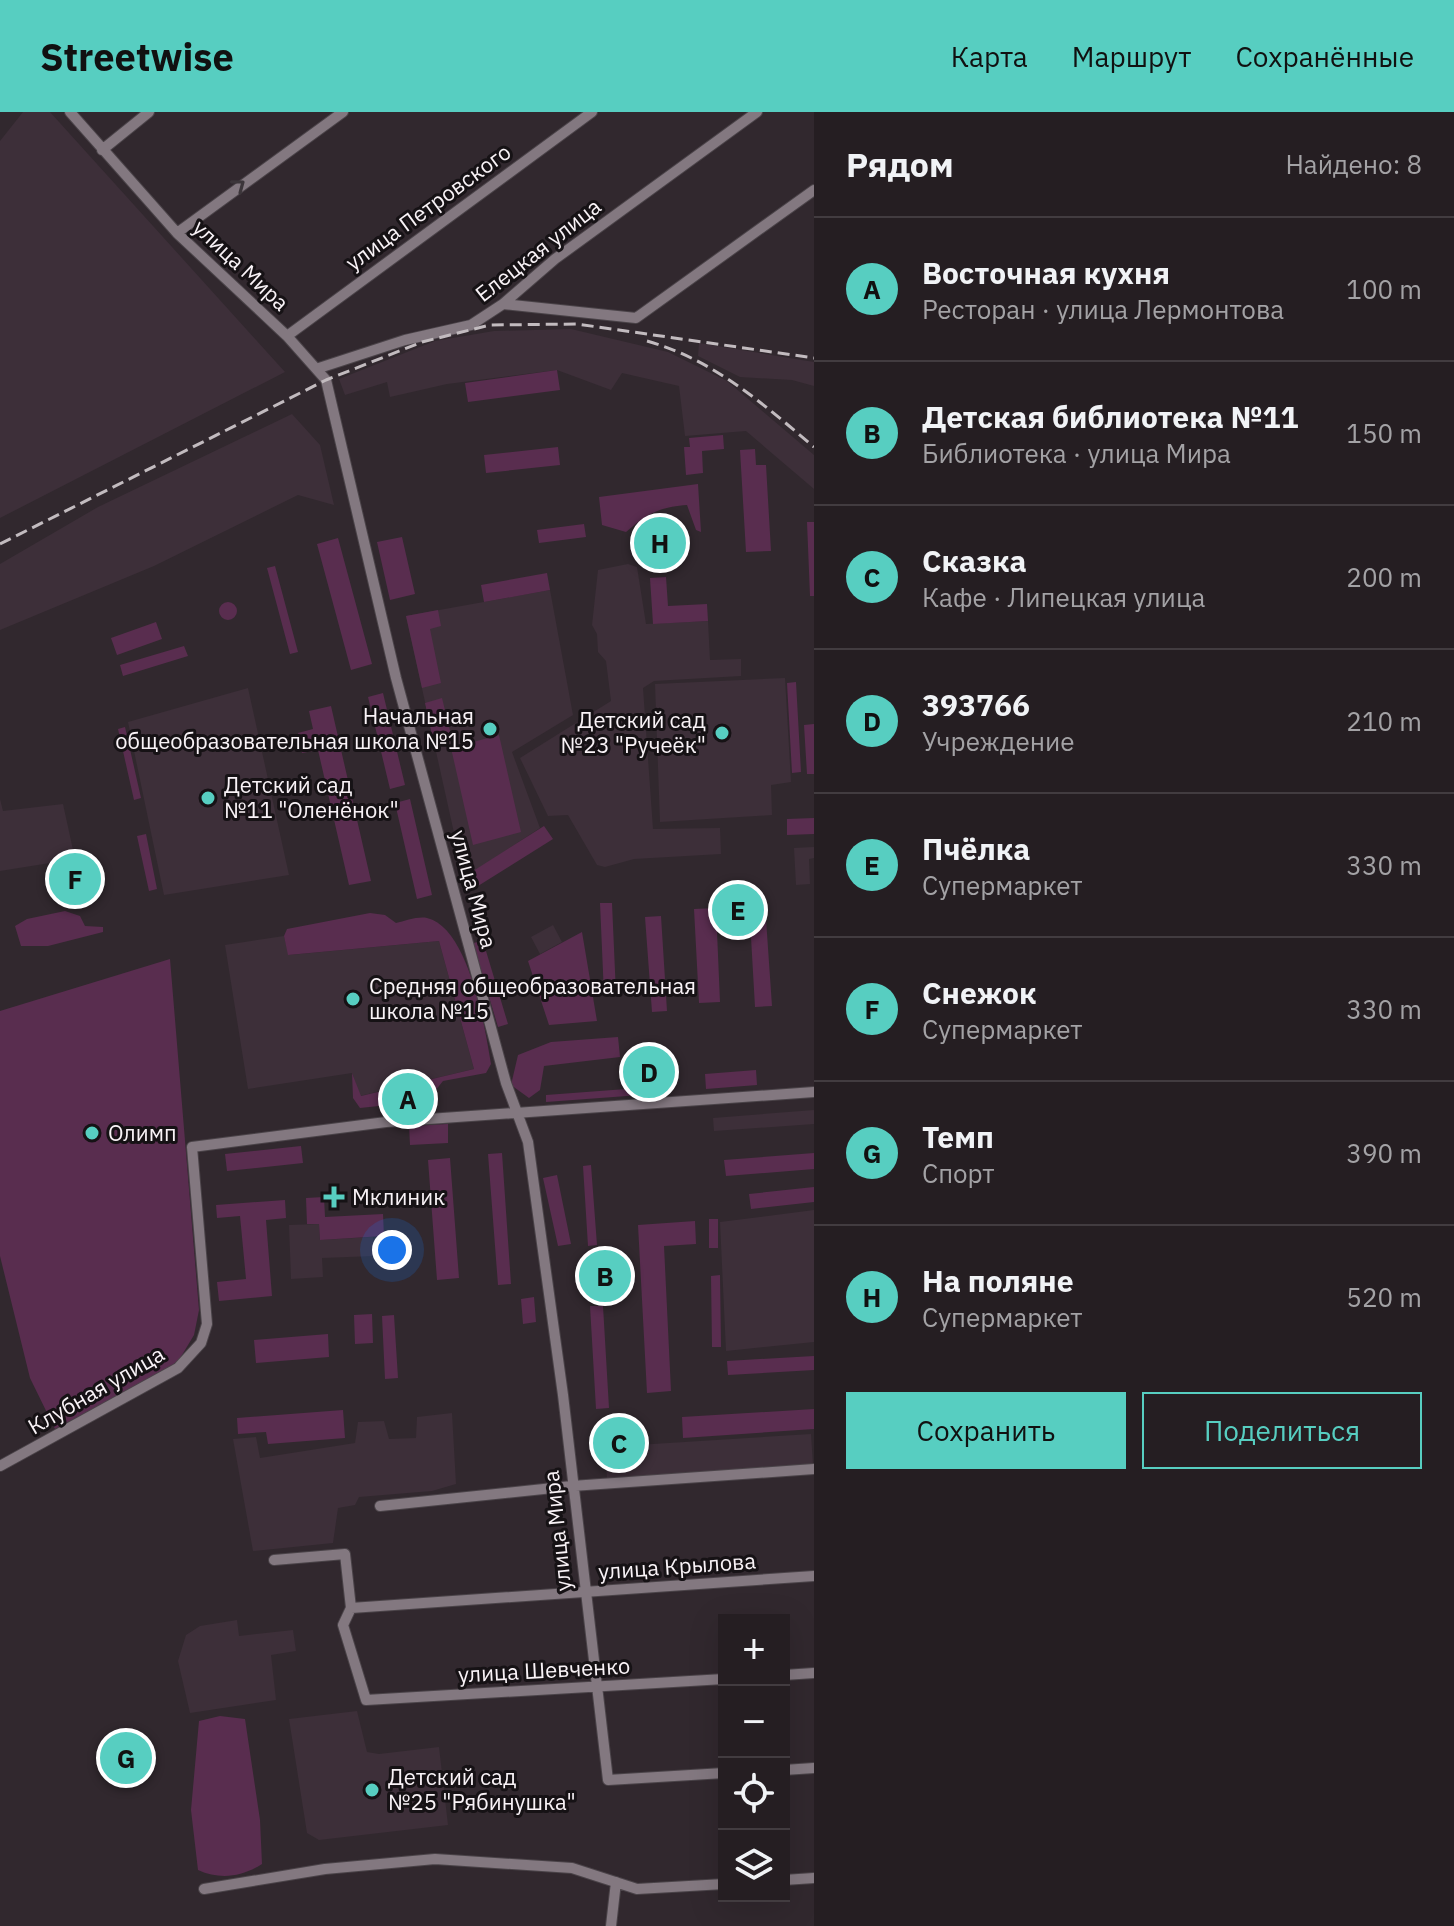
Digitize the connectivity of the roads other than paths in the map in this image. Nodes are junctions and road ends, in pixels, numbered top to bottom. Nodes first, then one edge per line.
1 (70, 112) edge
2 (149, 112) edge
3 (343, 112) edge
4 (592, 112) edge
5 (757, 112) edge
6 (102, 150) junction
7 (810, 193) edge
8 (814, 208) edge
9 (177, 233) junction
10 (503, 304) junction
11 (287, 336) junction
12 (319, 368) junction
13 (814, 1092) edge
14 (519, 1113) junction
15 (0, 1466) edge
16 (814, 1469) edge
17 (572, 1486) junction
18 (380, 1506) dead end
19 (274, 1560) dead end
20 (814, 1576) edge
21 (584, 1593) junction
22 (351, 1608) junction
23 (814, 1673) edge
24 (790, 1675) edge
25 (718, 1679) edge
26 (597, 1687) junction
27 (814, 1768) edge
28 (790, 1770) edge
29 (718, 1773) edge
30 (814, 1878) edge
31 (790, 1880) edge
32 (616, 1882) junction
33 (718, 1884) edge
34 (204, 1889) dead end
35 (611, 1926) edge

1 - 6 street, улица Мира
2 - 6 street
9 -> 3 street
4 - 11 street, улица Петровского
5 - 10 street, Елецкая улица
6 - 9 street, улица Мира
7 - 8 street
7 - 10 street
9 - 11 street, улица Мира
10 - 12 street, Елецкая улица
11 - 12 street, улица Мира
12 - 14 street, улица Мира
13 - 14 street
14 - 15 street, Клубная улица
14 - 17 street, улица Мира
16 - 17 street
17 - 18 street
17 - 21 street, улица Мира
19 - 22 street
20 - 21 street, улица Крылова
21 - 22 street, улица Крылова
21 - 26 street, улица Мира
22 - 26 street, улица Шевченко
23 - 24 street
25 - 26 street, улица Шевченко
26 - 29 street, улица Мира
27 - 28 street
30 - 31 street
32 - 33 street
32 - 34 street
32 - 35 street

